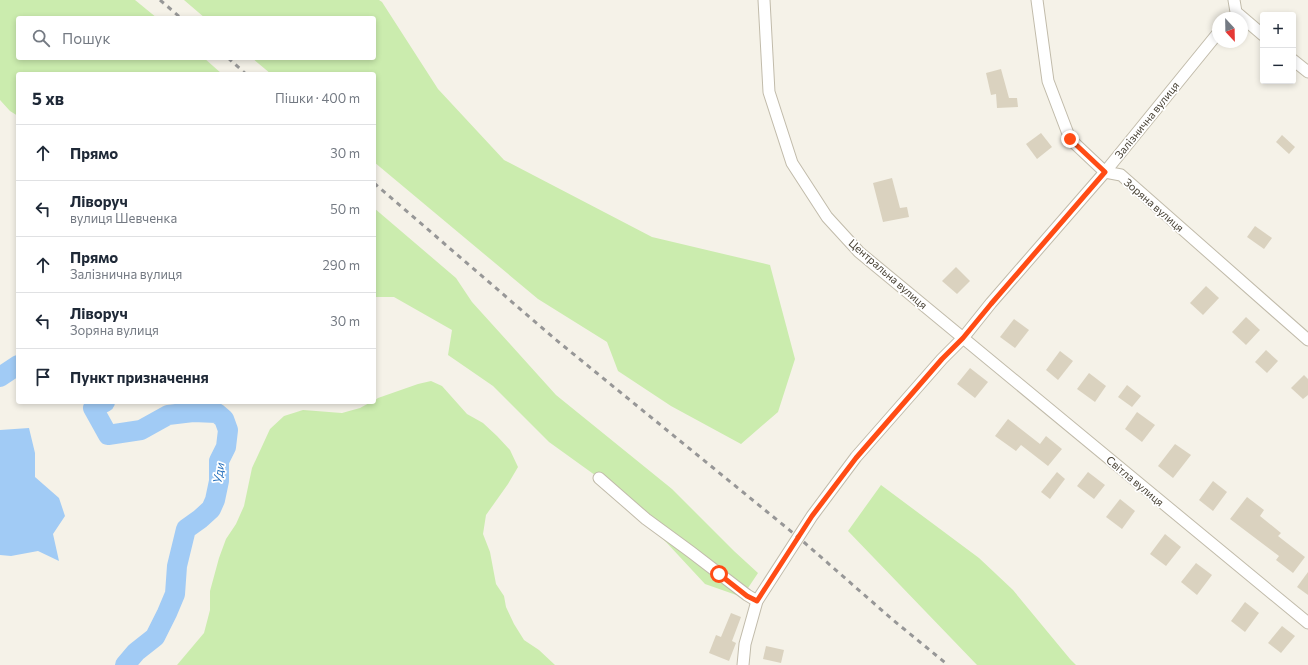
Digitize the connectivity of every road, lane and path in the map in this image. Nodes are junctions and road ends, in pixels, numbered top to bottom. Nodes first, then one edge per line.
1 (764, 0) edge
2 (1037, 0) edge
3 (1234, 0) edge
4 (1233, 12) edge
5 (1248, 25) edge
6 (1260, 33) edge
7 (1212, 40) edge
8 (1296, 62) edge
9 (1308, 72) edge
10 (1105, 172) junction
11 (963, 338) junction
12 (1308, 340) edge
13 (599, 478) dead end
14 (757, 601) junction
15 (1308, 623) edge
16 (743, 665) edge

1 - 11 street, Центральна вулиця
2 - 10 street, Зоряна вулиця
3 - 4 street
5 - 6 street
7 - 10 street, Залізнична вулиця
8 - 9 street
10 - 11 street, Залізнична вулиця
10 - 12 street, Зоряна вулиця
11 - 14 street, Залізнична вулиця
11 - 15 street, Світла вулиця
13 - 14 street
14 - 16 street, Залізнична вулиця

